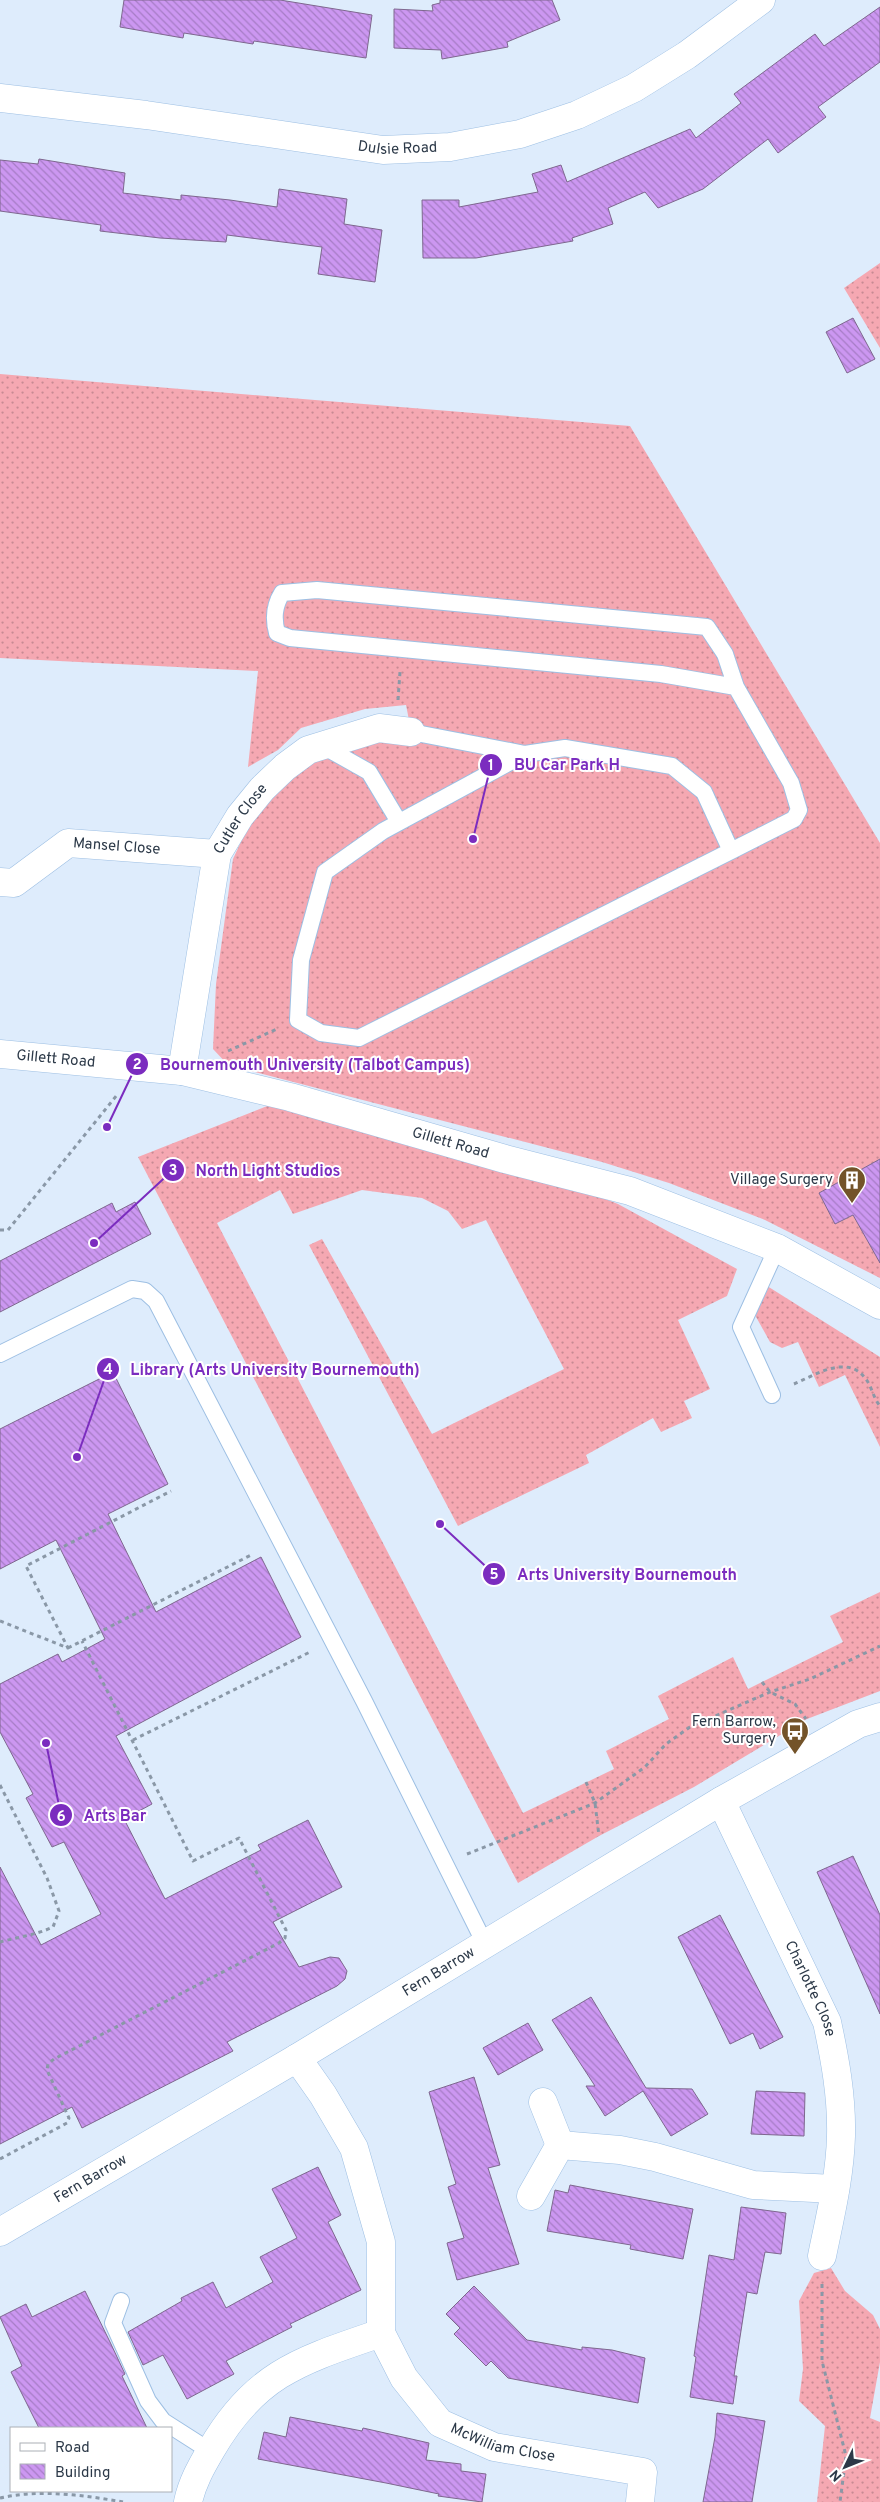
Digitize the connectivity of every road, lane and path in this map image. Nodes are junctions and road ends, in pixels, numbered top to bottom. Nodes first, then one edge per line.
1 (761, 0) edge
2 (0, 98) edge
3 (402, 649) junction
4 (736, 686) junction
5 (403, 730) junction
6 (321, 745) junction
7 (525, 754) junction
8 (399, 822) junction
9 (731, 851) junction
10 (217, 854) junction
11 (0, 882) edge
12 (298, 1020) junction
13 (227, 1052) dead end
14 (0, 1054) edge
15 (139, 1068) junction
16 (182, 1071) junction
17 (0, 1230) edge
18 (777, 1248) junction
19 (880, 1305) edge
20 (0, 1354) edge
21 (772, 1395) joint
22 (880, 1406) edge
23 (171, 1491) dead end
24 (253, 1554) dead end
25 (0, 1621) edge
26 (82, 1641) junction
27 (880, 1646) edge
28 (68, 1648) junction
29 (316, 1649) dead end
30 (762, 1682) dead end
31 (770, 1692) junction
32 (880, 1717) edge
33 (807, 1719) dead end
34 (133, 1740) junction
35 (586, 1782) dead end
36 (0, 1785) edge
37 (721, 1801) junction
38 (595, 1803) junction
39 (599, 1836) dead end
40 (446, 1863) junction
41 (0, 1942) edge
42 (486, 1944) junction
43 (298, 2058) junction
44 (543, 2102) dead end
45 (560, 2145) junction
46 (0, 2159) edge
47 (835, 2190) junction
48 (531, 2196) dead end
49 (0, 2232) edge
50 (822, 2256) joint
51 (121, 2301) dead end
52 (382, 2333) junction
53 (210, 2451) junction
54 (0, 2498) edge
55 (123, 2502) edge
56 (188, 2502) edge
57 (640, 2502) edge
58 (840, 2502) edge

1 - 2 street, Dulsie Road
3 - 4 lane
3 - 4 lane
3 - 5 path
4 - 9 lane
5 - 6 street, Cutler Close
5 - 7 lane
6 - 8 lane
6 - 10 street, Cutler Close
7 - 8 lane
7 - 9 lane
8 - 12 lane
9 - 12 lane
10 - 11 street, Mansel Close
10 - 16 street, Cutler Close
12 - 13 path
14 - 15 street, Gillett Road
15 - 16 street, Gillett Road
15 - 17 path
16 - 18 street, Gillett Road
18 - 19 street, Gillett Road
18 - 21 lane
20 - 40 lane
21 - 22 path
23 - 28 path
24 - 26 path
25 - 28 path
26 - 28 path
26 - 34 path
27 - 31 path
29 - 34 path
30 - 31 path
31 - 33 path
31 - 38 path
32 - 37 street, Fern Barrow
34 - 46 path
35 - 38 path
36 - 41 path
37 - 42 street, Fern Barrow
37 - 47 street, Charlotte Close
38 - 39 path
38 - 40 path
40 - 42 lane
42 - 43 street, Fern Barrow
43 - 49 street, Fern Barrow
43 - 52 street, McWilliam Close
44 - 45 street
45 - 47 street
45 - 48 street
47 - 50 street, Charlotte Close
50 - 58 path
51 - 53 lane
52 - 53 street
52 - 57 street, McWilliam Close
53 - 56 street
54 - 55 path

